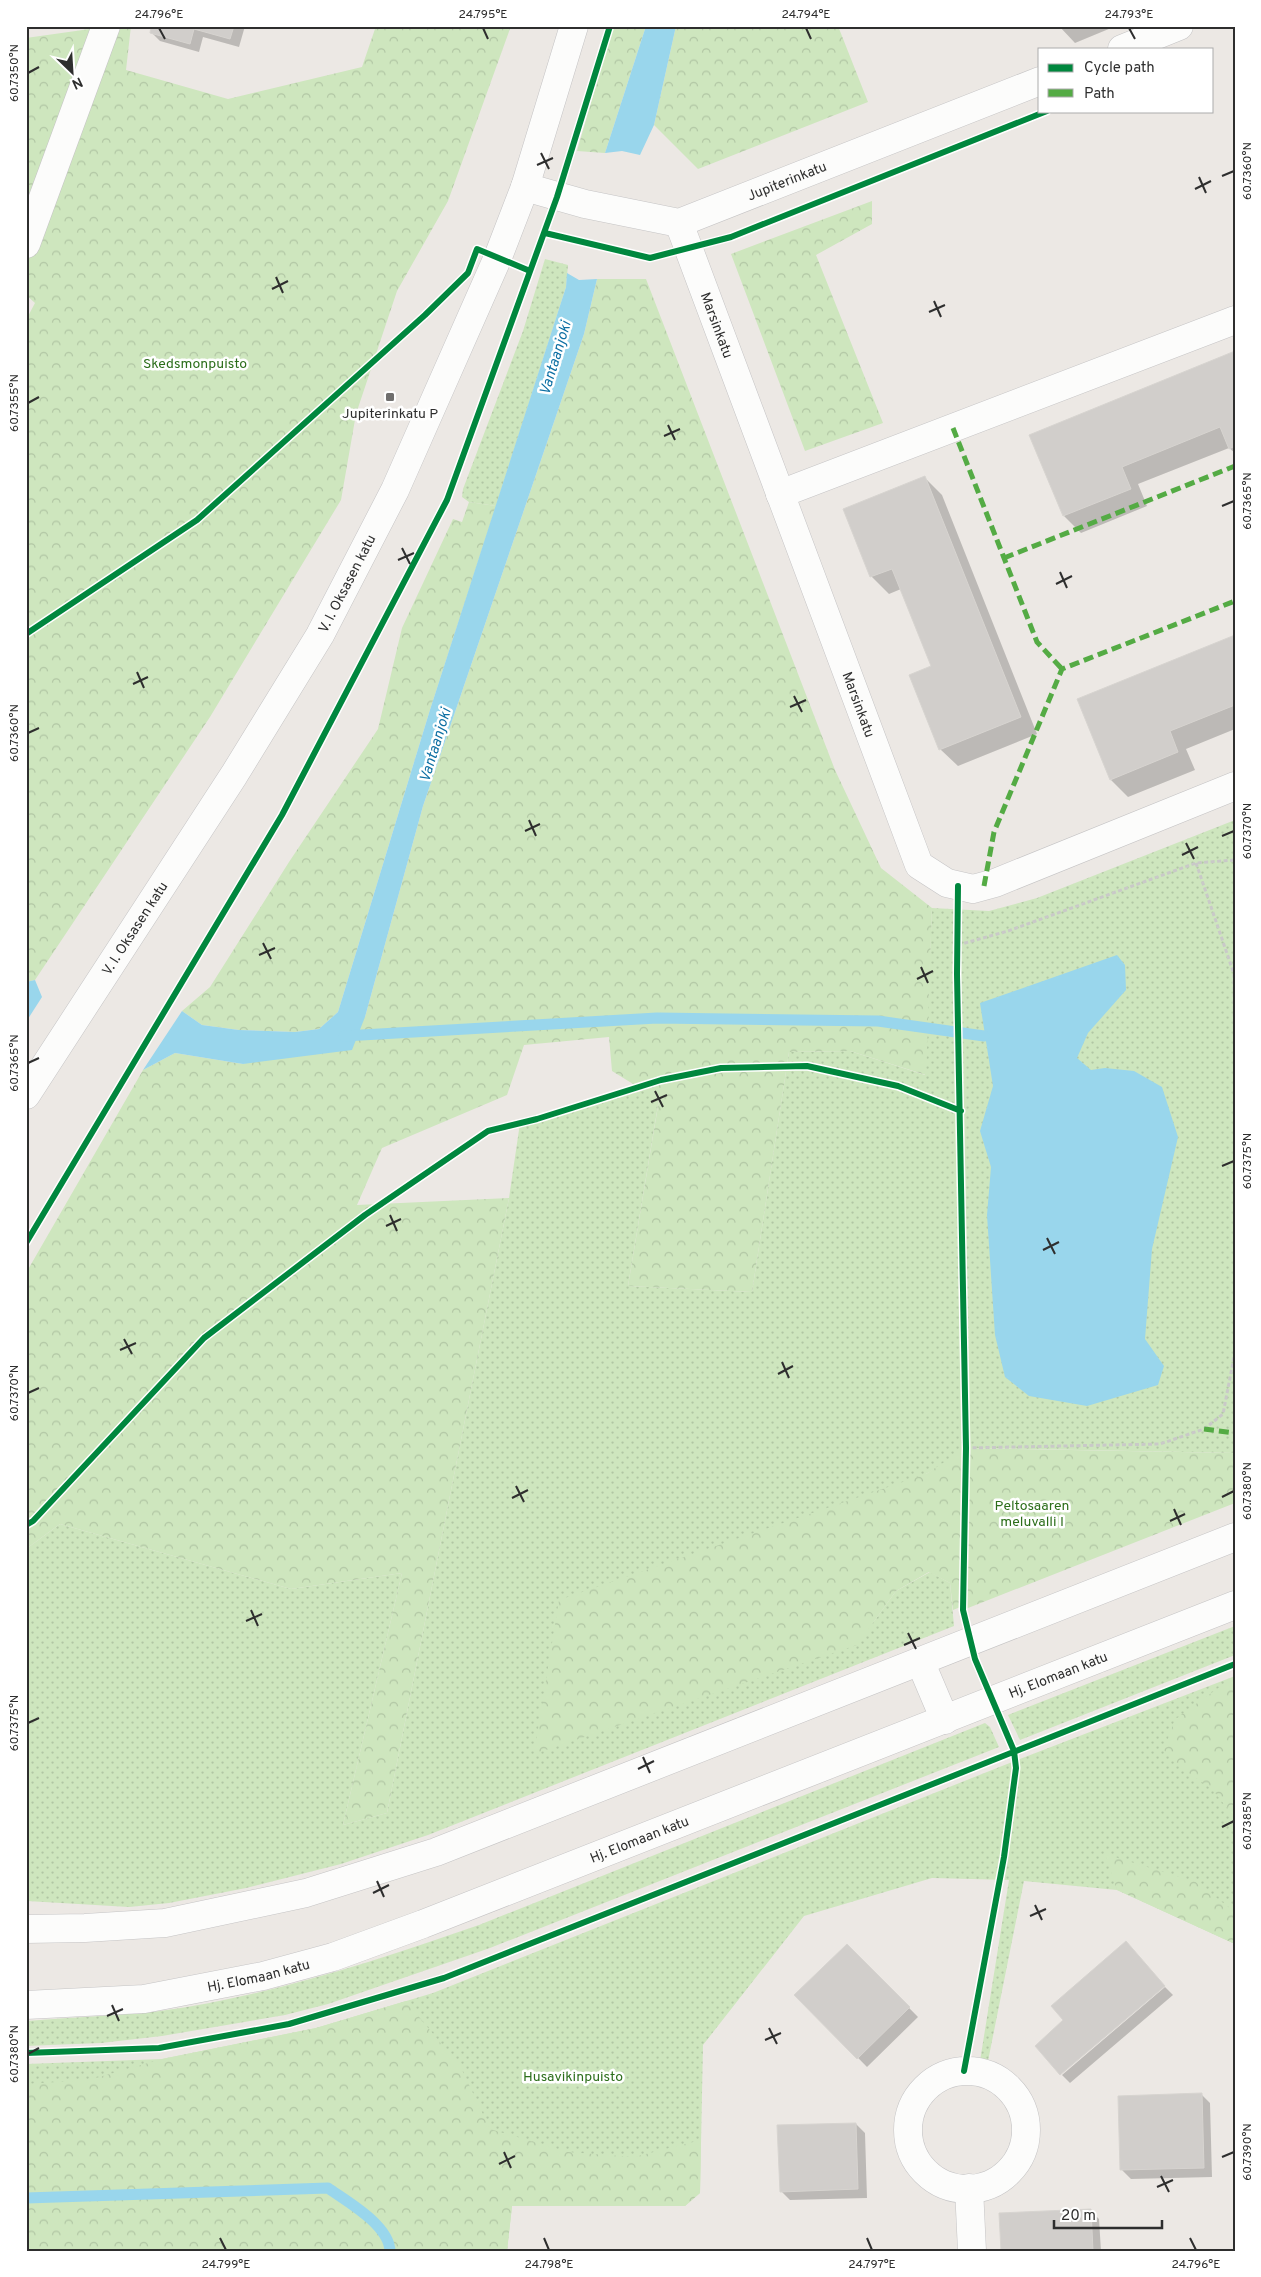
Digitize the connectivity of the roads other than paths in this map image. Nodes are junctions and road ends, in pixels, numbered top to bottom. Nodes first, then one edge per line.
1 (106, 26) edge
2 (574, 26) edge
3 (1179, 26) edge
4 (1124, 48) edge
5 (1038, 82) edge
6 (526, 187) junction
7 (679, 223) junction
8 (26, 244) edge
9 (1235, 320) edge
10 (780, 494) junction
11 (1235, 786) edge
12 (26, 1095) edge
13 (1235, 1536) edge
14 (1235, 1605) edge
15 (920, 1661) junction
16 (945, 1720) junction
17 (26, 1929) edge
18 (26, 2005) edge
19 (969, 2188) junction
20 (972, 2251) edge

1 - 8 street
2 - 6 street, V. I. Oksasen katu
3 - 4 street
5 - 7 street, Jupiterinkatu
6 - 7 street
6 - 12 street, V. I. Oksasen katu
7 - 10 street, Marsinkatu
9 - 10 street
10 - 11 street, Marsinkatu
13 - 15 street
14 - 16 street, Hj. Elomaan katu
15 - 16 street
15 - 17 street
16 - 18 street, Hj. Elomaan katu
19 - 19 street
19 - 20 street

